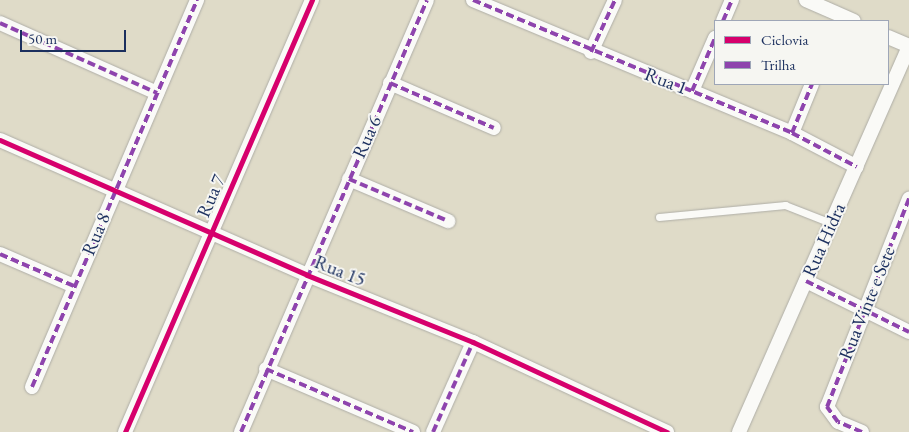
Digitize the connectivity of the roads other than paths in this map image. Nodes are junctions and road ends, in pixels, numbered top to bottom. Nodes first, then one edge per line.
1 (197, 0) edge
2 (312, 0) edge
3 (427, 0) edge
4 (474, 0) edge
5 (614, 0) edge
6 (732, 0) edge
7 (806, 0) edge
8 (495, 4) edge
9 (723, 20) edge
10 (852, 20) edge
11 (0, 23) edge
12 (889, 37) edge
13 (714, 40) edge
14 (909, 47) edge
15 (591, 52) junction
16 (390, 83) junction
17 (812, 85) edge
18 (692, 91) junction
19 (157, 93) junction
20 (494, 128) dead end
21 (792, 134) junction
22 (0, 140) edge
23 (857, 167) junction
24 (349, 179) junction
25 (114, 191) junction
26 (909, 200) edge
27 (906, 215) edge
28 (659, 218) dead end
29 (448, 221) dead end
30 (832, 224) junction
31 (211, 233) junction
32 (0, 254) edge
33 (307, 274) junction
34 (806, 281) junction
35 (74, 286) junction
36 (862, 312) junction
37 (909, 332) edge
38 (473, 342) junction
39 (266, 369) junction
40 (32, 387) dead end
41 (663, 431) edge
42 (125, 432) edge
43 (241, 432) edge
44 (412, 432) edge
45 (434, 432) edge
46 (739, 432) edge
47 (862, 432) edge

1 - 19 street, Rua 8
2 - 31 street, Rua 7
3 - 16 street, Rua 6
4 - 8 street, Rua 1
5 - 15 street
6 - 9 street
7 - 10 street
8 - 15 street, Rua 1
11 - 19 street
12 - 14 street
13 - 18 street
14 - 23 street, Rua Hidra
15 - 18 street, Rua 1
16 - 20 street
16 - 24 street, Rua 6
17 - 21 street
18 - 21 street, Rua 1
19 - 25 street, Rua 8
21 - 23 street, Rua 1
22 - 25 street, Rua 15
23 - 30 street, Rua Hidra
24 - 29 street
24 - 33 street, Rua 6
25 - 31 street, Rua 15
25 - 35 street, Rua 8
26 - 27 street, Rua Vinte e Sete
27 - 36 street, Rua Vinte e Sete
28 - 30 lane
30 - 34 street, Rua Hidra
31 - 33 street, Rua 15
31 - 42 street, Rua 7
32 - 35 street
33 - 38 street, Rua 15
33 - 39 street, Rua 6
34 - 36 street
34 - 46 street, Rua Hidra
35 - 40 street, Rua 8
36 - 37 street
36 - 47 street, Rua Vinte e Sete
38 - 41 street, Rua 15
38 - 45 street
39 - 43 street, Rua 6
39 - 44 street

